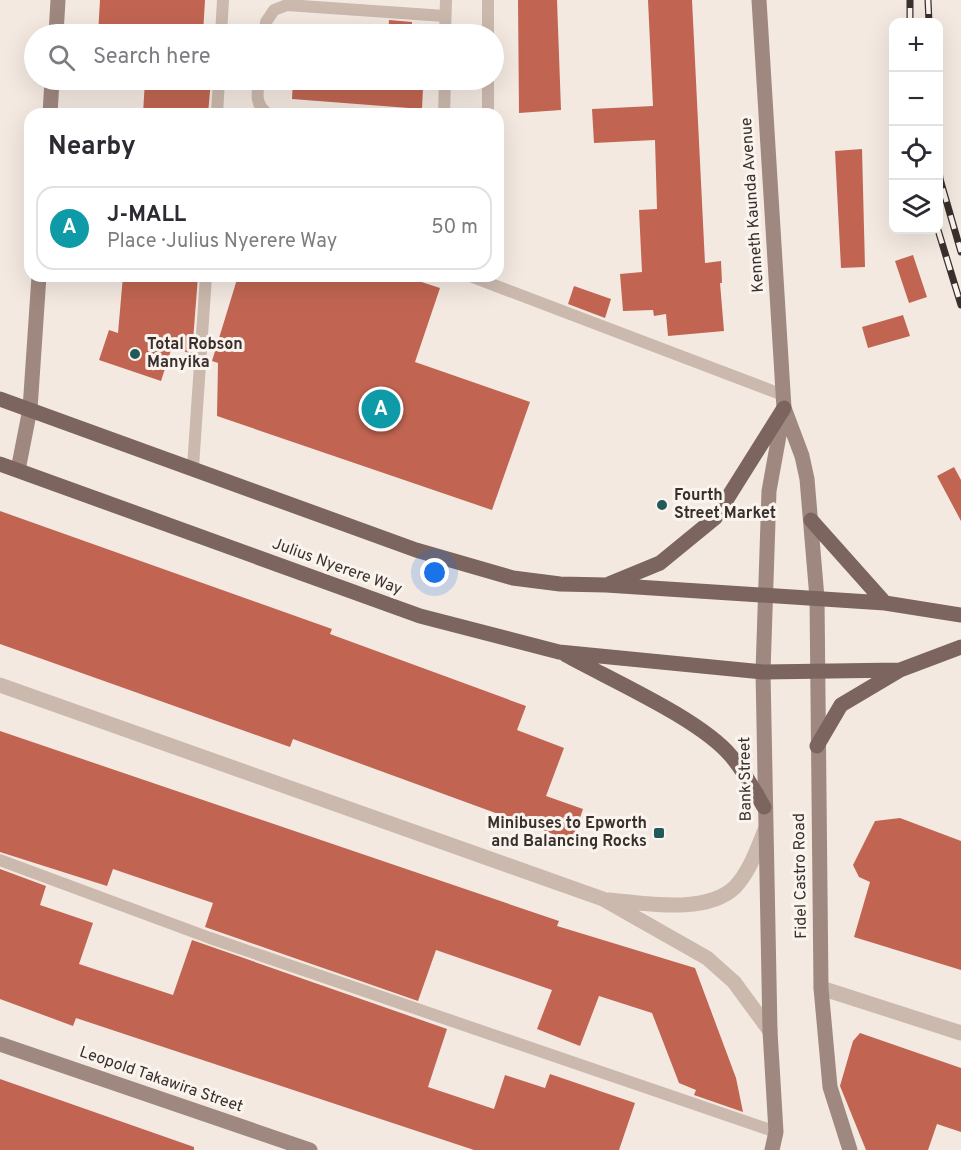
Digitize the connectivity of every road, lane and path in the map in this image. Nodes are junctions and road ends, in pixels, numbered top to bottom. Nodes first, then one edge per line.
1 (58, 0) edge
2 (223, 0) edge
3 (446, 0) edge
4 (488, 0) edge
5 (759, 0) edge
6 (445, 16) junction
7 (57, 24) edge
8 (222, 24) edge
9 (266, 24) edge
10 (445, 24) edge
11 (488, 24) edge
12 (51, 90) edge
13 (218, 90) edge
14 (258, 90) edge
15 (445, 90) edge
16 (488, 90) edge
17 (50, 108) edge
18 (217, 108) edge
19 (261, 108) edge
20 (444, 108) edge
21 (488, 108) edge
22 (39, 282) edge
23 (206, 282) edge
24 (485, 282) edge
25 (0, 399) edge
26 (784, 402) junction
27 (30, 409) junction
28 (0, 464) edge
29 (193, 467) junction
30 (18, 470) junction
31 (811, 520) junction
32 (606, 585) junction
33 (766, 597) junction
34 (817, 598) junction
35 (885, 603) junction
36 (961, 615) edge
37 (961, 647) edge
38 (559, 652) junction
39 (900, 670) junction
40 (763, 672) junction
41 (816, 672) junction
42 (0, 685) edge
43 (817, 746) junction
44 (764, 807) junction
45 (765, 830) junction
46 (0, 860) edge
47 (603, 899) junction
48 (821, 988) junction
49 (770, 1031) junction
50 (961, 1033) edge
51 (0, 1044) edge
52 (776, 1132) junction
53 (310, 1150) edge
54 (771, 1150) edge
55 (850, 1150) edge

1 - 7 main road
2 - 8 lane
3 - 6 lane
4 - 11 lane
5 - 26 main road, Kenneth Kaunda Avenue
6 - 9 lane
6 - 10 lane
12 - 17 main road
13 - 18 lane
14 - 19 lane
15 - 20 lane
16 - 21 lane
22 - 27 main road
23 - 29 lane
24 - 26 lane
25 - 27 main road
26 - 31 main road, Fidel Castro Road
26 - 32 main road
26 - 33 main road, Bank Street
27 - 29 main road
27 - 30 main road
28 - 30 main road, Julius Nyerere Way
29 - 32 main road
30 - 38 main road, Julius Nyerere Way
31 - 34 main road, Fidel Castro Road
31 - 35 main road
32 - 33 main road
33 - 34 main road
33 - 40 main road, Bank Street
34 - 35 main road
34 - 41 main road, Fidel Castro Road
35 - 36 main road
37 - 39 main road
38 - 40 main road, Julius Nyerere Way
38 - 44 main road
39 - 41 main road, Julius Nyerere Way
39 - 43 main road
40 - 41 main road, Julius Nyerere Way
40 - 44 main road, Bank Street
41 - 43 main road, Fidel Castro Road
42 - 47 street
43 - 48 main road, Fidel Castro Road
44 - 45 main road, Bank Street
45 - 47 street
45 - 49 main road, Bank Street
46 - 52 lane
47 - 49 street
48 - 50 street
48 - 55 main road, Fidel Castro Road
49 - 52 main road, Bank Street
51 - 53 main road, Leopold Takawira Street
52 - 54 main road, Bank Street

